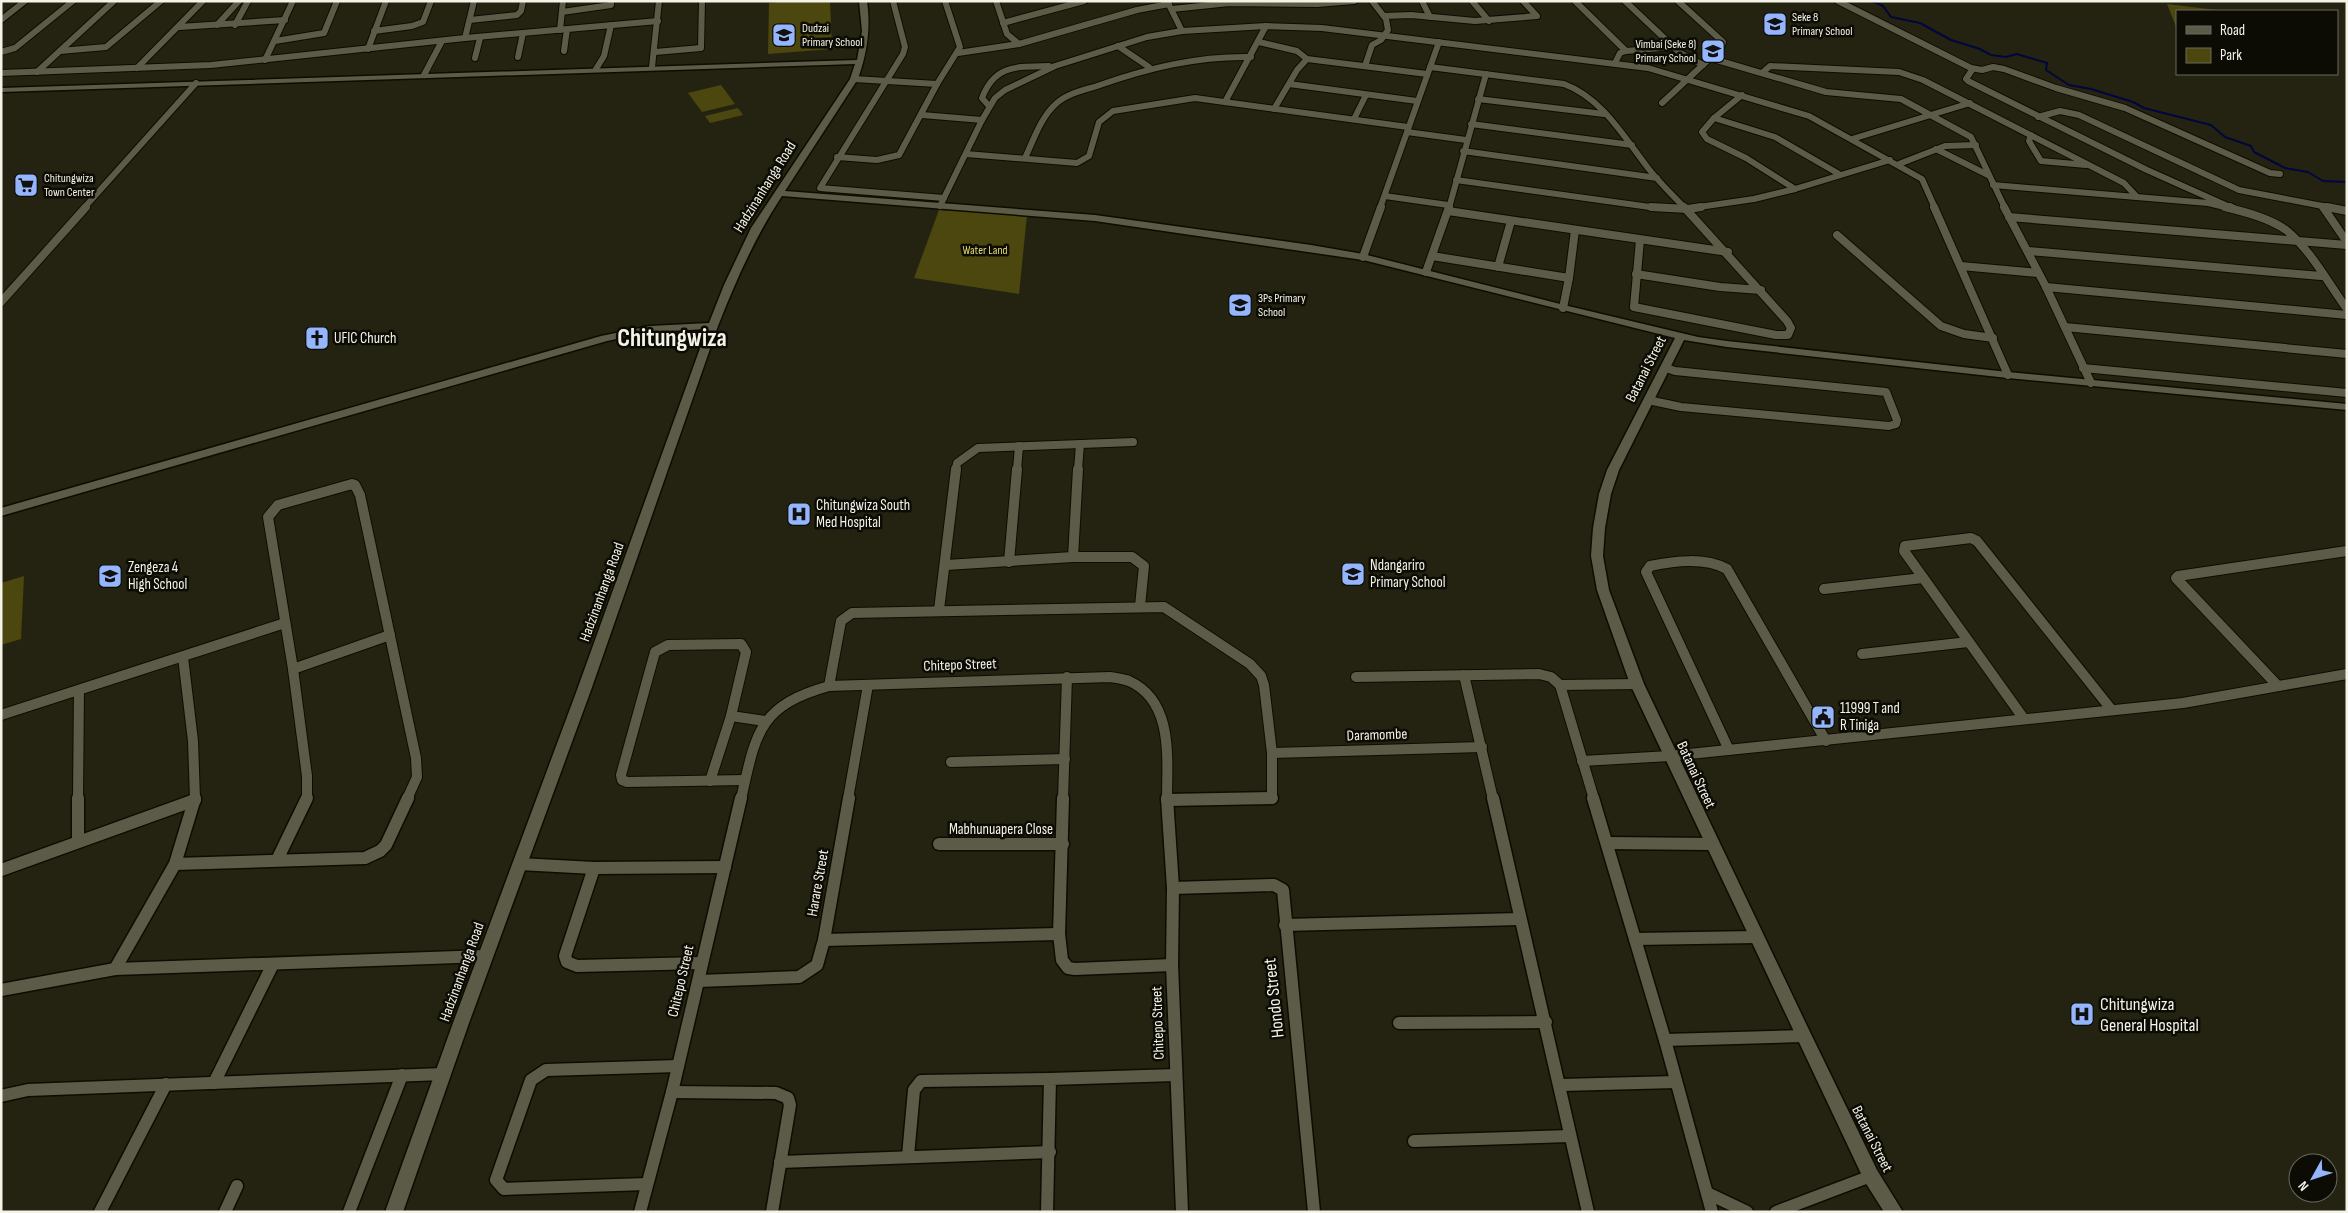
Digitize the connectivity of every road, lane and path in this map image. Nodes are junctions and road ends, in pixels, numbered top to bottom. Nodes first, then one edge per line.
1 (25, 1) edge
2 (73, 1) edge
3 (114, 1) edge
4 (161, 1) edge
5 (203, 1) edge
6 (238, 1) edge
7 (248, 1) edge
8 (293, 1) edge
9 (337, 1) edge
10 (386, 1) edge
11 (431, 1) edge
12 (474, 1) edge
13 (523, 1) edge
14 (563, 1) edge
15 (612, 1) edge
16 (659, 1) edge
17 (702, 1) edge
18 (863, 1) edge
19 (893, 1) edge
20 (945, 1) edge
21 (996, 1) edge
22 (1048, 1) edge
23 (1084, 1) edge
24 (1354, 1) edge
25 (1372, 1) edge
26 (1422, 1) edge
27 (1472, 1) edge
28 (1523, 1) edge
29 (1575, 1) edge
30 (1624, 1) edge
31 (1678, 1) edge
32 (1838, 1) edge
33 (1170, 5) edge
34 (1054, 10) junction
35 (562, 12) junction
36 (1384, 16) junction
37 (1430, 17) junction
38 (1, 20) edge
39 (285, 20) junction
40 (470, 20) junction
41 (658, 21) junction
42 (1489, 21) junction
43 (1004, 22) junction
44 (217, 25) junction
45 (235, 25) junction
46 (611, 25) junction
47 (1266, 26) junction
48 (179, 27) junction
49 (564, 29) junction
50 (374, 30) junction
51 (1182, 31) junction
52 (523, 33) junction
53 (1388, 35) junction
54 (466, 38) junction
55 (480, 38) junction
56 (275, 41) junction
57 (442, 41) junction
58 (1259, 42) junction
59 (1440, 42) junction
60 (1019, 44) junction
61 (1118, 46) junction
62 (1673, 47) junction
63 (368, 49) junction
64 (60, 51) junction
65 (564, 51) dead end
66 (1626, 51) junction
67 (1, 52) edge
68 (655, 52) junction
69 (958, 53) junction
70 (518, 57) dead end
71 (1251, 57) junction
72 (474, 58) dead end
73 (1710, 58) junction
74 (1307, 59) junction
75 (265, 60) junction
76 (860, 62) junction
77 (1615, 63) junction
78 (1703, 65) junction
79 (1055, 66) junction
80 (1366, 66) junction
81 (652, 67) junction
82 (1149, 67) junction
83 (138, 68) junction
84 (1970, 68) junction
85 (596, 69) junction
86 (1428, 71) junction
87 (37, 72) junction
88 (1, 73) edge
89 (1762, 73) junction
90 (1486, 74) junction
91 (424, 75) junction
92 (854, 78) junction
93 (1689, 79) junction
94 (886, 80) junction
95 (196, 83) junction
96 (937, 84) junction
97 (1289, 84) junction
98 (1, 90) edge
99 (1366, 95) junction
100 (1742, 95) junction
101 (1478, 99) junction
102 (1417, 101) junction
103 (1225, 102) junction
104 (1662, 103) dead end
105 (1970, 103) junction
106 (989, 106) junction
107 (1274, 108) junction
108 (1604, 114) junction
109 (1930, 114) junction
110 (922, 115) junction
111 (2038, 117) junction
112 (1714, 118) junction
113 (1354, 119) junction
114 (982, 120) junction
115 (1470, 124) junction
116 (1407, 130) junction
117 (2031, 135) junction
118 (1852, 138) junction
119 (1466, 140) junction
120 (1632, 145) junction
121 (1976, 145) junction
122 (1936, 149) junction
123 (1463, 151) junction
124 (966, 154) junction
125 (837, 157) junction
126 (1025, 158) junction
127 (1890, 160) junction
128 (1899, 164) junction
129 (2092, 165) junction
130 (1839, 174) junction
131 (2280, 174) dead end
132 (1988, 175) junction
133 (1657, 178) junction
134 (1456, 180) junction
135 (1993, 185) junction
136 (1795, 189) junction
137 (778, 193) junction
138 (1385, 196) junction
139 (2137, 197) junction
140 (942, 202) junction
141 (2324, 207) junction
142 (1448, 208) junction
143 (2232, 208) junction
144 (1688, 209) junction
145 (2347, 211) edge
146 (2009, 217) junction
147 (1510, 221) junction
148 (1575, 230) junction
149 (1837, 235) dead end
150 (1640, 240) junction
151 (2298, 243) junction
152 (2347, 244) edge
153 (2028, 251) junction
154 (1728, 252) junction
155 (1432, 256) junction
156 (1363, 257) junction
157 (1961, 266) junction
158 (1498, 267) junction
159 (1426, 272) junction
160 (2038, 273) junction
161 (1636, 274) junction
162 (2321, 276) junction
163 (1569, 278) junction
164 (2046, 287) junction
165 (1761, 290) junction
166 (2333, 291) junction
167 (2347, 292) edge
168 (1, 302) edge
169 (1563, 308) junction
170 (2347, 309) edge
171 (2347, 315) edge
172 (713, 326) junction
173 (2065, 326) junction
174 (1681, 336) junction
175 (1993, 338) junction
176 (2347, 354) edge
177 (1666, 368) junction
178 (2083, 368) junction
179 (2008, 375) junction
180 (2091, 383) junction
181 (2347, 393) edge
182 (1648, 400) junction
183 (2347, 407) edge
184 (1133, 442) dead end
185 (1080, 444) junction
186 (1019, 446) junction
187 (1, 512) edge
188 (2347, 551) edge
189 (1073, 557) junction
190 (1009, 562) junction
191 (946, 566) junction
192 (1922, 578) junction
193 (1824, 589) dead end
194 (1140, 606) junction
195 (939, 610) junction
196 (285, 623) junction
197 (390, 635) junction
198 (1968, 642) junction
199 (1862, 654) dead end
200 (183, 657) junction
201 (293, 669) junction
202 (2347, 674) edge
203 (1464, 675) junction
204 (1067, 677) junction
205 (1356, 678) dead end
206 (1637, 684) junction
207 (868, 685) junction
208 (1560, 685) junction
209 (829, 686) junction
210 (2278, 686) junction
211 (79, 690) junction
212 (2110, 710) junction
213 (1, 715) edge
214 (731, 716) junction
215 (2024, 719) junction
216 (765, 722) junction
217 (1826, 741) junction
218 (1482, 748) junction
219 (1729, 750) junction
220 (1272, 753) junction
221 (1670, 756) junction
222 (1065, 759) junction
223 (1582, 761) junction
224 (951, 762) dead end
225 (710, 780) junction
226 (745, 780) junction
227 (195, 800) junction
228 (1168, 800) junction
229 (78, 841) junction
230 (1607, 843) junction
231 (939, 844) dead end
232 (1063, 844) junction
233 (1711, 844) junction
234 (277, 860) junction
235 (175, 864) junction
236 (519, 864) junction
237 (725, 867) junction
238 (594, 868) junction
239 (1, 870) edge
240 (1173, 888) junction
241 (1520, 919) junction
242 (1285, 925) junction
243 (1059, 934) junction
244 (1756, 937) junction
245 (1635, 939) junction
246 (824, 940) junction
247 (486, 956) junction
248 (273, 964) junction
249 (702, 964) junction
250 (1172, 966) junction
251 (115, 969) junction
252 (699, 981) junction
253 (1, 990) edge
254 (1546, 1022) junction
255 (1399, 1023) dead end
256 (1802, 1036) junction
257 (1665, 1040) junction
258 (678, 1066) junction
259 (443, 1074) junction
260 (402, 1075) junction
261 (1176, 1075) junction
262 (1050, 1079) junction
263 (1676, 1082) junction
264 (214, 1083) junction
265 (166, 1084) junction
266 (1561, 1085) junction
267 (672, 1092) junction
268 (1, 1096) edge
269 (1570, 1136) junction
270 (1414, 1141) dead end
271 (1050, 1152) junction
272 (908, 1156) junction
273 (780, 1162) junction
274 (1871, 1176) junction
275 (646, 1184) junction
276 (237, 1186) dead end
277 (1707, 1193) junction
278 (100, 1212) edge
279 (225, 1212) edge
280 (349, 1212) edge
281 (394, 1212) edge
282 (640, 1212) edge
283 (772, 1212) edge
284 (1048, 1212) edge
285 (1182, 1212) edge
286 (1314, 1212) edge
287 (1588, 1212) edge
288 (1712, 1212) edge
289 (1747, 1212) edge
290 (1776, 1212) edge
291 (1894, 1212) edge

1 - 38 street
2 - 67 street
3 - 64 street
4 - 64 street
5 - 48 street
6 - 44 street
7 - 45 street
8 - 39 street
9 - 56 street
10 - 50 street
11 - 50 street
12 - 40 street
13 - 40 street
14 - 35 street
15 - 35 street
16 - 41 street
17 - 68 street
18 - 76 street, Hadzinanhanga Road
19 - 94 street
20 - 69 street
21 - 43 street
22 - 34 street
23 - 34 street
24 - 33 street
25 - 36 street
26 - 37 street
27 - 42 street
28 - 42 street
29 - 66 street
30 - 62 street
31 - 73 street
32 - 84 street
33 - 51 street
33 - 60 street
34 - 43 street
35 - 49 street
36 - 37 street
36 - 53 street
37 - 42 street
39 - 45 street
39 - 56 street
40 - 54 street
41 - 46 street
41 - 68 street
43 - 60 street
44 - 45 street
44 - 48 street
46 - 49 street
46 - 85 street
47 - 51 street
47 - 53 street
47 - 58 street
48 - 83 street
49 - 52 street
49 - 65 street
50 - 63 street
51 - 61 street
52 - 55 street
52 - 70 street
53 - 59 street
53 - 80 street
54 - 55 street
54 - 57 street
55 - 72 street
56 - 75 street
57 - 63 street
57 - 91 street
58 - 71 street
58 - 74 street
59 - 77 street
59 - 86 street
60 - 69 street
61 - 79 street
61 - 82 street
62 - 66 street
62 - 78 street
63 - 75 street
64 - 87 street
66 - 77 street
68 - 81 street
69 - 96 street
71 - 82 street
71 - 103 street
73 - 78 street
73 - 89 street
74 - 80 street
74 - 97 street
75 - 83 street
76 - 81 street
76 - 92 street, Hadzinanhanga Road
77 - 93 street
78 - 93 street
79 - 106 street
79 - 106 street
80 - 86 street
81 - 85 street
82 - 126 street
83 - 87 street
84 - 111 street
84 - 131 street
85 - 91 street
86 - 90 street
86 - 102 street
87 - 88 street
89 - 105 street
89 - 109 street
90 - 101 street
90 - 108 street
91 - 95 street
92 - 94 street
92 - 137 street, Hadzinanhanga Road
93 - 100 street
93 - 104 street
94 - 96 street
94 - 125 street
95 - 98 street
95 - 168 street
96 - 110 street
97 - 99 street
97 - 107 street
99 - 102 street
99 - 113 street
100 - 112 street
100 - 118 street
101 - 108 street
101 - 115 street
102 - 116 street
103 - 107 street
103 - 126 street
105 - 109 street
105 - 117 street
106 - 114 street
107 - 113 street
108 - 120 street
109 - 118 street
109 - 121 street
110 - 114 street
110 - 125 street
111 - 141 street
111 - 143 street
112 - 130 street
112 - 136 street
113 - 116 street
114 - 124 street
115 - 119 street
115 - 120 street
116 - 119 street
116 - 138 street
117 - 129 street
117 - 129 street
118 - 127 street
119 - 123 street
120 - 133 street
121 - 122 street
121 - 132 street
122 - 128 street
122 - 132 street
123 - 133 street
123 - 134 street
124 - 126 street
124 - 140 street
125 - 140 street
127 - 128 street
127 - 130 street
128 - 157 street
129 - 139 street
130 - 136 street
132 - 135 street
133 - 144 street
134 - 142 street
134 - 144 street
135 - 139 street
135 - 146 street
136 - 144 street
137 - 140 street
137 - 172 street, Hadzinanhanga Road
138 - 142 street
138 - 156 street
139 - 143 street
140 - 156 street
141 - 145 street
141 - 152 street
142 - 147 street
142 - 155 street
143 - 151 street
144 - 154 street
146 - 151 street
146 - 153 street
147 - 148 street
147 - 158 street
148 - 150 street
148 - 163 street
149 - 175 street
150 - 154 street
150 - 161 street
151 - 152 street
151 - 162 street
153 - 160 street
153 - 162 street
154 - 165 street
155 - 158 street
155 - 159 street
156 - 159 street
157 - 160 street
157 - 175 street
158 - 163 street
159 - 169 street
160 - 164 street
161 - 165 street
161 - 165 street
162 - 166 street
163 - 169 street
164 - 171 street
164 - 173 street
166 - 167 street
166 - 170 street
169 - 174 street
172 - 187 street
172 - 236 street, Hadzinanhanga Road
173 - 176 street
173 - 178 street
174 - 177 street, Batanai Street
174 - 179 street
175 - 179 street
177 - 182 street, Batanai Street
177 - 182 street
178 - 180 street
178 - 181 street
179 - 180 street
180 - 183 street
182 - 206 street, Batanai Street
184 - 185 street
185 - 186 street
185 - 189 street
186 - 190 street
186 - 191 street
188 - 210 street
189 - 190 street
189 - 194 street
190 - 191 street
191 - 195 street
192 - 193 street
192 - 198 street
192 - 212 street
194 - 195 street
194 - 220 street
195 - 209 street
196 - 197 street
196 - 200 street
196 - 201 street
197 - 201 street
197 - 234 street
198 - 199 street
198 - 215 street
200 - 211 street
200 - 227 street
201 - 234 street
202 - 210 street
203 - 205 street
203 - 208 street
203 - 218 street
204 - 207 street, Chitepo Street
204 - 222 street
204 - 228 street, Chitepo Street
206 - 208 street
206 - 221 street, Batanai Street
207 - 209 street, Chitepo Street
207 - 246 street, Harare Street
208 - 223 street
209 - 216 street, Chitepo Street
210 - 212 street
211 - 213 street
211 - 229 street
212 - 215 street
214 - 216 street
214 - 225 street
214 - 225 street
215 - 217 street
216 - 226 street, Chitepo Street
217 - 219 street
217 - 219 street
218 - 220 street, Daramombe
218 - 241 street
219 - 221 street
220 - 228 street
221 - 223 street
221 - 233 street, Batanai Street
222 - 224 street
222 - 232 street
223 - 230 street
225 - 226 street
226 - 237 street, Chitepo Street
227 - 229 street
227 - 235 street
228 - 240 street, Chitepo Street
229 - 239 street
230 - 233 street
230 - 245 street
231 - 232 street, Mabhunuapera Close
232 - 243 street
233 - 244 street, Batanai Street
234 - 235 street
235 - 251 street
236 - 238 street
236 - 247 street, Hadzinanhanga Road
237 - 238 street
237 - 249 street, Chitepo Street
238 - 249 street
240 - 242 street, Hondo Street
240 - 250 street, Chitepo Street
241 - 242 street
241 - 254 street
242 - 286 street, Hondo Street
243 - 246 street
243 - 250 street
244 - 245 street
244 - 256 street, Batanai Street
245 - 257 street
246 - 252 street, Harare Street
247 - 248 street
247 - 259 street, Hadzinanhanga Road
248 - 251 street
248 - 264 street
249 - 252 street, Chitepo Street
250 - 261 street, Chitepo Street
251 - 253 street
252 - 258 street, Chitepo Street
254 - 255 street
254 - 266 street
256 - 257 street
256 - 274 street, Batanai Street
257 - 263 street
258 - 267 street, Chitepo Street
258 - 275 street
259 - 260 street
259 - 281 street, Hadzinanhanga Road
260 - 264 street
260 - 280 street
261 - 262 street
261 - 285 street, Chitepo Street
262 - 271 street
262 - 272 street
263 - 266 street
263 - 277 street
264 - 265 street
265 - 268 street
265 - 278 street
266 - 269 street
267 - 273 street
267 - 275 street, Chitepo Street
269 - 270 street
269 - 287 street
271 - 272 street
271 - 284 street
272 - 273 street
273 - 283 street
274 - 290 street
274 - 291 street, Batanai Street
275 - 282 street, Chitepo Street
276 - 279 street
277 - 288 street
277 - 289 street

